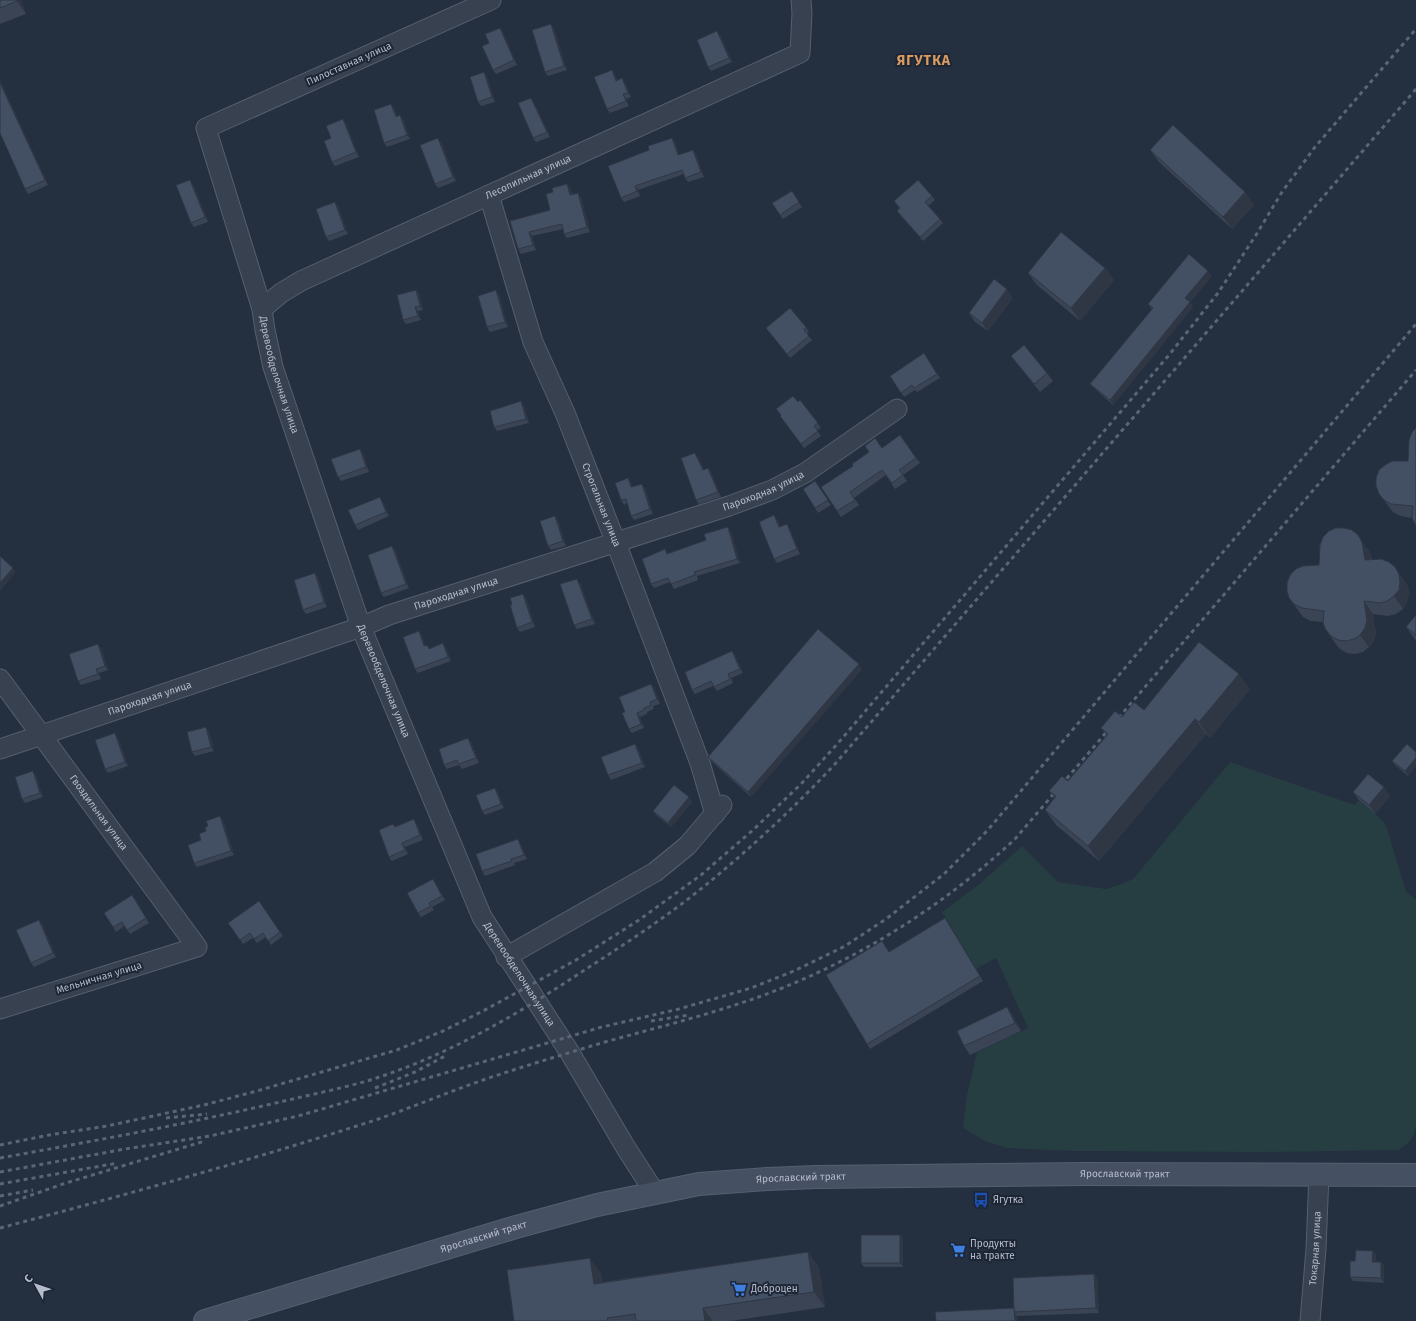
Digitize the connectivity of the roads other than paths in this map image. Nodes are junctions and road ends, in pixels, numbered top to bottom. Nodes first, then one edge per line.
1 (491, 0) edge
2 (801, 0) edge
3 (206, 128) joint
4 (488, 195) junction
5 (262, 309) junction
6 (897, 409) dead end
7 (616, 542) junction
8 (361, 627) junction
9 (0, 679) edge
10 (41, 736) junction
11 (0, 749) edge
12 (197, 947) joint
13 (506, 957) junction
14 (0, 1009) edge
15 (1319, 1174) junction
16 (1416, 1175) edge
17 (655, 1193) junction
18 (205, 1321) edge
19 (1310, 1321) edge

1 - 3 street, Пилоставная улица
2 - 4 street, Лесопильная улица
3 - 5 street, Деревообделочная улица
4 - 5 street, Лесопильная улица
4 - 7 street, Строгальная улица
5 - 8 street, Деревообделочная улица
6 - 7 street, Пароходная улица
7 - 8 street, Пароходная улица
7 - 13 street, Строгальная улица
8 - 10 street, Пароходная улица
8 - 13 street, Деревообделочная улица
9 - 10 street, Гвоздильная улица
10 - 11 street, Пароходная улица
10 - 12 street, Гвоздильная улица
12 - 14 street, Мельничная улица
13 - 17 street, Деревообделочная улица
15 - 16 street, Ярославский тракт
15 - 17 street, Ярославский тракт
15 - 19 street, Токарная улица
17 - 18 street, Ярославский тракт

